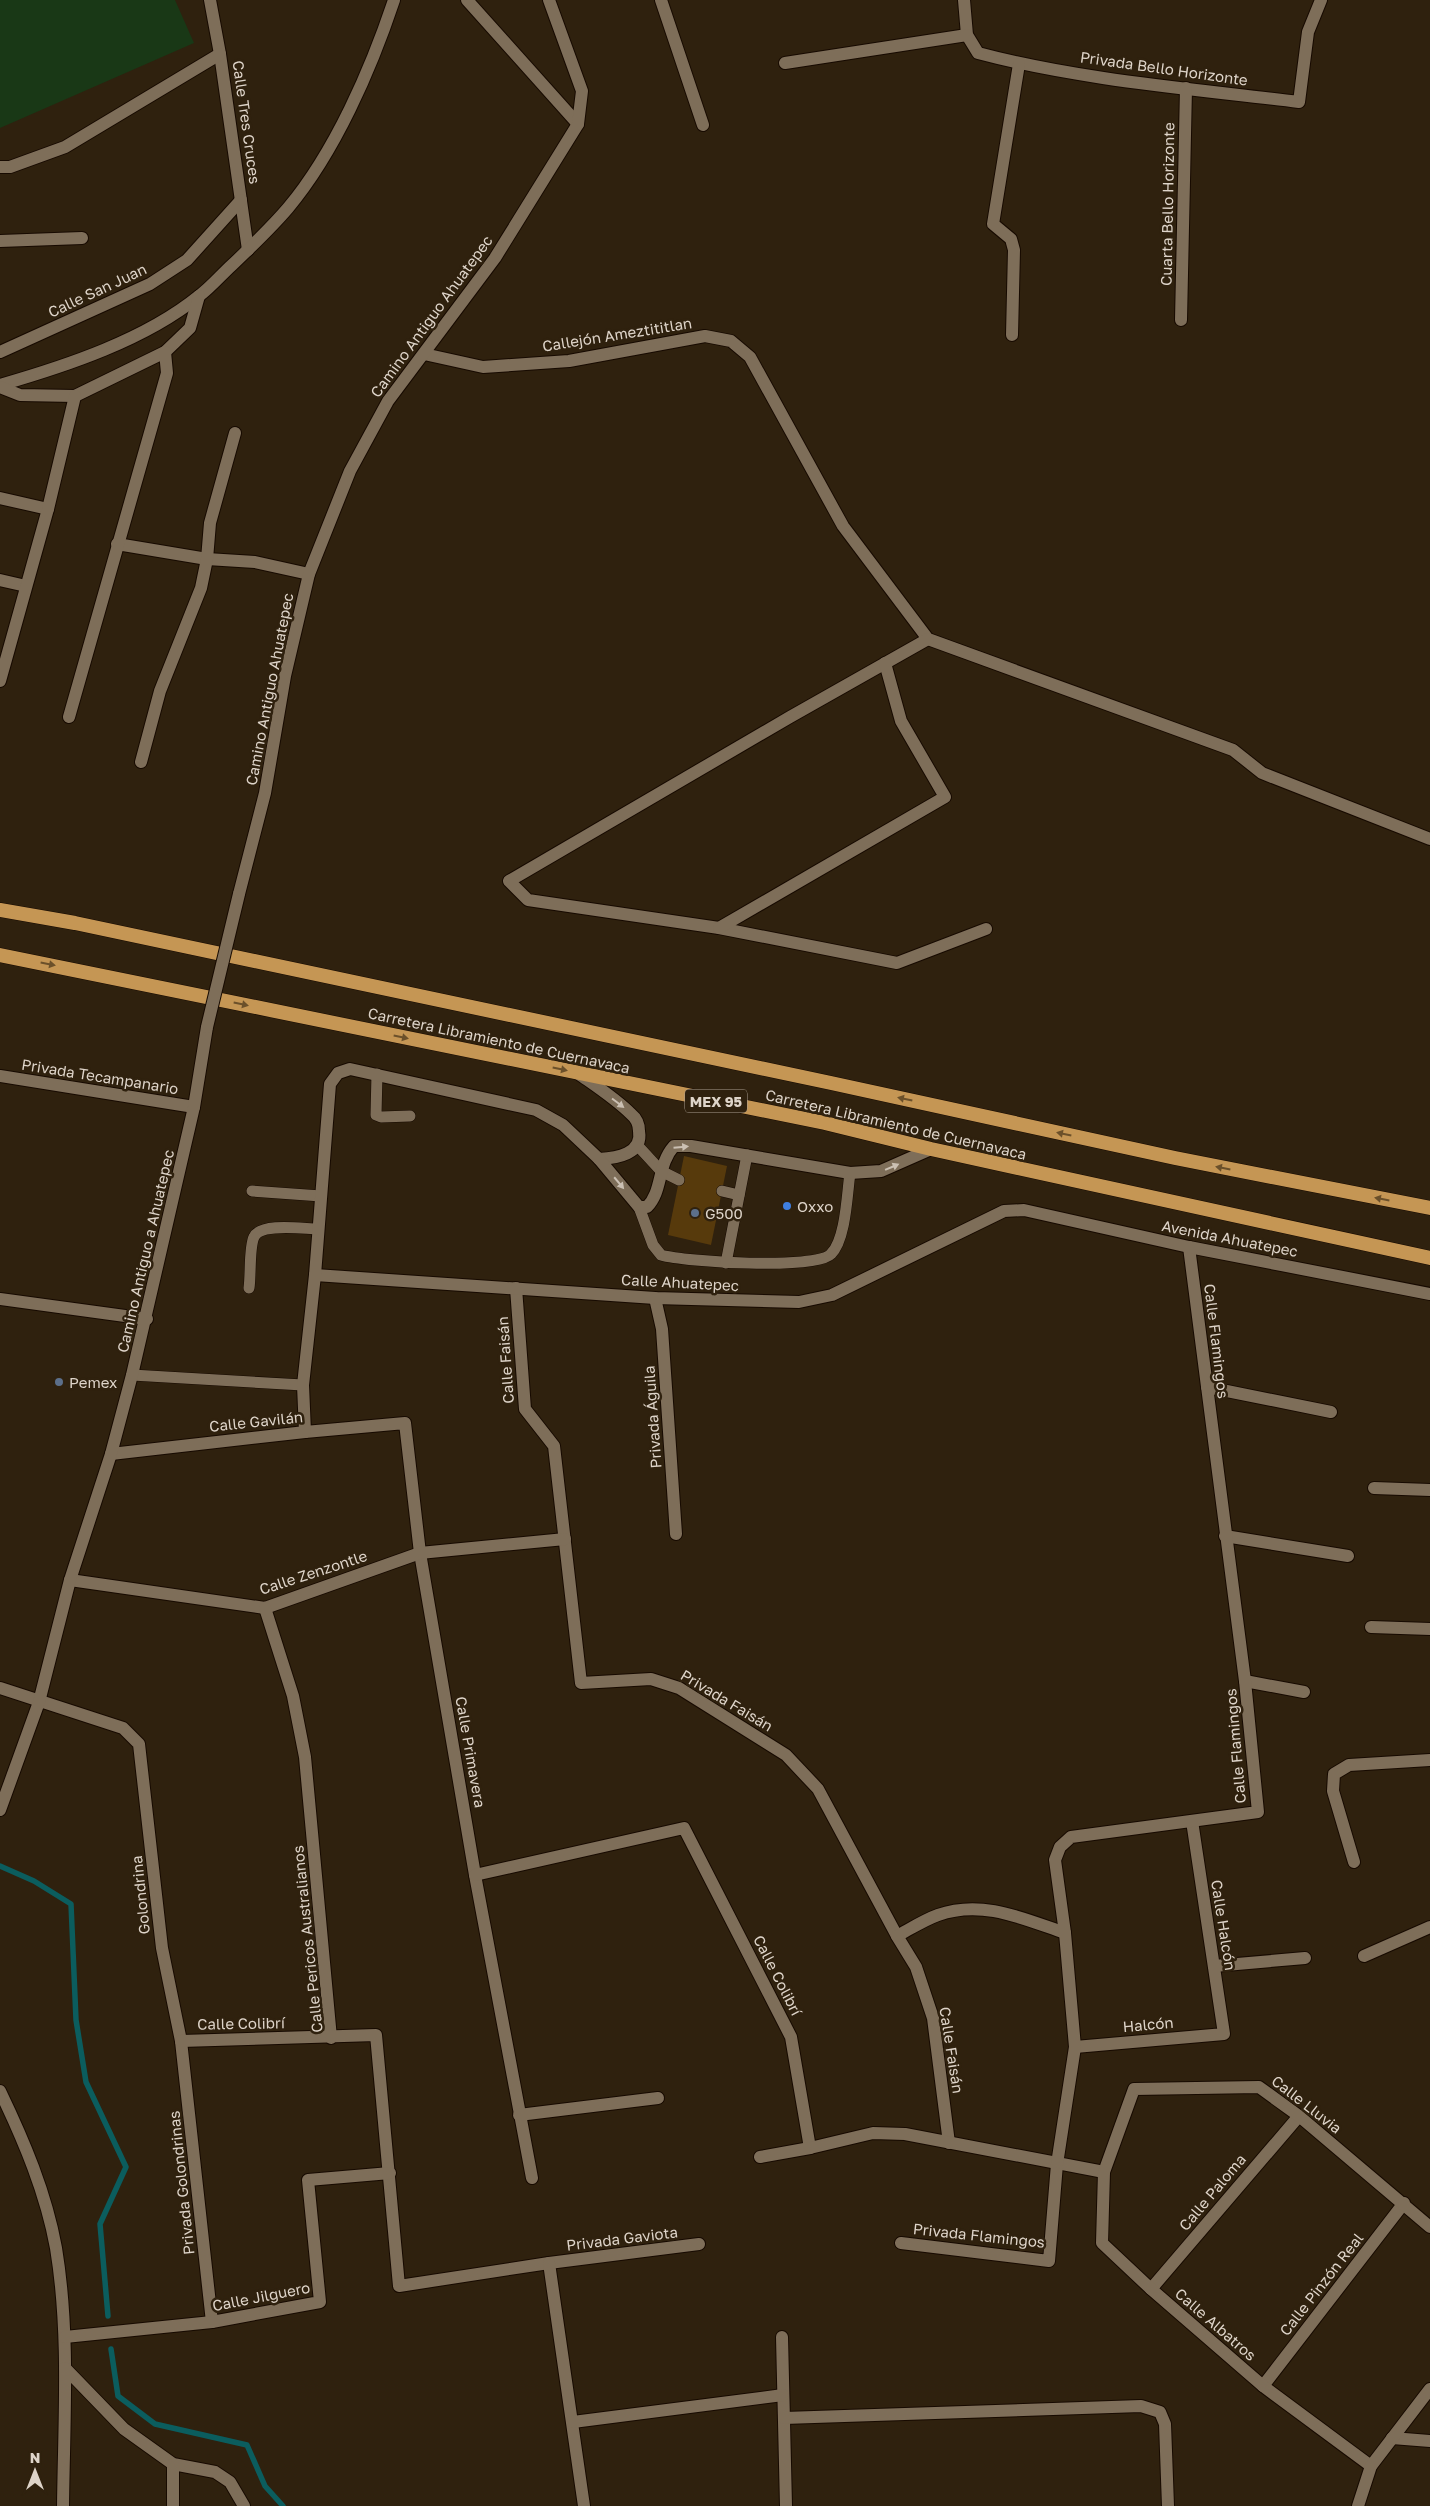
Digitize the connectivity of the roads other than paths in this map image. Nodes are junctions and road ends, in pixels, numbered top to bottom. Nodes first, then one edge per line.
1 (210, 0) edge
2 (394, 0) edge
3 (467, 0) edge
4 (549, 0) edge
5 (661, 0) edge
6 (964, 0) edge
7 (1320, 0) edge
8 (967, 35) junction
9 (220, 54) junction
10 (785, 63) dead end
11 (1019, 64) junction
12 (1186, 88) junction
13 (578, 124) junction
14 (703, 125) dead end
15 (0, 167) edge
16 (241, 200) junction
17 (82, 238) dead end
18 (0, 240) edge
19 (248, 250) junction
20 (199, 296) junction
21 (1181, 320) dead end
22 (1012, 335) dead end
23 (0, 352) edge
24 (165, 352) junction
25 (424, 354) junction
26 (0, 386) edge
27 (75, 396) junction
28 (235, 433) dead end
29 (0, 498) edge
30 (48, 509) junction
31 (117, 544) junction
32 (207, 559) junction
33 (309, 574) junction
34 (0, 580) edge
35 (26, 586) junction
36 (928, 639) junction
37 (885, 662) junction
38 (1, 673) edge
39 (70, 717) dead end
40 (141, 762) dead end
41 (1430, 840) edge
42 (239, 894) joint
43 (0, 910) edge
44 (719, 928) junction
45 (986, 930) dead end
46 (0, 955) edge
47 (377, 1074) junction
48 (579, 1074) junction
49 (0, 1076) edge
50 (194, 1107) junction
51 (410, 1116) dead end
52 (638, 1146) junction
53 (931, 1150) junction
54 (747, 1155) junction
55 (599, 1159) junction
56 (661, 1171) junction
57 (850, 1173) junction
58 (679, 1180) dead end
59 (722, 1190) dead end
60 (252, 1191) dead end
61 (739, 1195) junction
62 (321, 1196) junction
63 (638, 1206) junction
64 (1430, 1208) edge
65 (1024, 1210) joint
66 (318, 1229) junction
67 (1189, 1247) junction
68 (1430, 1258) edge
69 (726, 1263) junction
70 (315, 1275) junction
71 (249, 1288) dead end
72 (516, 1288) junction
73 (1430, 1294) edge
74 (655, 1298) junction
75 (0, 1299) edge
76 (147, 1319) junction
77 (132, 1375) junction
78 (303, 1384) junction
79 (1207, 1387) junction
80 (1331, 1412) dead end
81 (405, 1423) joint
82 (306, 1432) junction
83 (111, 1454) junction
84 (1374, 1488) dead end
85 (1430, 1490) edge
86 (676, 1534) dead end
87 (1225, 1536) junction
88 (565, 1539) junction
89 (420, 1553) junction
90 (1348, 1556) dead end
91 (70, 1580) junction
92 (264, 1608) junction
93 (1371, 1627) dead end
94 (1430, 1630) edge
95 (1245, 1682) junction
96 (0, 1688) edge
97 (1304, 1692) dead end
98 (39, 1702) junction
99 (1430, 1760) edge
100 (0, 1810) edge
101 (1192, 1821) junction
102 (1354, 1862) dead end
103 (475, 1875) junction
104 (1430, 1927) edge
105 (1065, 1933) junction
106 (897, 1936) junction
107 (1364, 1956) dead end
108 (1305, 1958) dead end
109 (1214, 1966) junction
110 (1224, 2034) joint
111 (331, 2038) junction
112 (181, 2041) junction
113 (1075, 2047) junction
114 (0, 2090) edge
115 (658, 2098) dead end
116 (520, 2115) junction
117 (1298, 2116) junction
118 (949, 2143) junction
119 (810, 2148) junction
120 (760, 2157) dead end
121 (1057, 2164) junction
122 (1104, 2172) junction
123 (390, 2173) junction
124 (532, 2178) dead end
125 (1404, 2203) junction
126 (1430, 2227) edge
127 (901, 2243) dead end
128 (699, 2244) dead end
129 (549, 2263) junction
130 (1151, 2289) junction
131 (212, 2322) junction
132 (65, 2337) junction
133 (782, 2337) dead end
134 (65, 2368) junction
135 (1263, 2386) junction
136 (1430, 2390) edge
137 (783, 2395) junction
138 (784, 2418) junction
139 (573, 2422) junction
140 (1392, 2438) junction
141 (1430, 2441) edge
142 (173, 2464) junction
143 (1371, 2466) junction
144 (63, 2506) edge
145 (173, 2506) edge
146 (244, 2506) edge
147 (584, 2506) edge
148 (786, 2506) edge
149 (1168, 2506) edge
150 (1358, 2506) edge

1 - 9 street, Calle Tres Cruces
2 - 19 street
3 - 13 street
4 - 13 street, Camino Antiguo Ahuatepec
5 - 14 street
6 - 8 street
7 - 12 street, Privada Bello Horizonte
8 - 10 street
8 - 11 street, Privada Bello Horizonte
9 - 15 street
9 - 16 street, Calle Tres Cruces
11 - 12 street, Privada Bello Horizonte
11 - 22 street
12 - 21 street, Cuarta Bello Horizonte
13 - 25 street, Camino Antiguo Ahuatepec
16 - 19 street, Calle Tres Cruces
16 - 23 street, Calle San Juan
17 - 18 street
19 - 20 street
20 - 24 street
20 - 26 street
24 - 27 street
24 - 31 street
25 - 33 street, Camino Antiguo Ahuatepec
25 - 36 street, Callejón Ameztititlan
26 - 27 street
27 - 30 street
28 - 32 street
29 - 30 street
30 - 35 street
31 - 32 street
31 - 39 street
32 - 33 street
32 - 40 street
33 - 42 street, Camino Antiguo Ahuatepec
34 - 35 street
35 - 38 street
36 - 37 street
36 - 41 street
37 - 44 street
37 - 44 street
42 - 50 street, Camino Antiguo a Ahuatepec, bridge
64 -> 43 highway, Carretera Libramiento de Cuernavaca
44 - 45 street
46 -> 48 highway, Carretera Libramiento de Cuernavaca / MEX 95
47 - 51 lane
47 - 55 street
47 - 62 street
48 -> 52 street
48 - 53 highway, Carretera Libramiento de Cuernavaca / MEX 95
49 - 50 street, Privada Tecampanario
50 - 76 street, Camino Antiguo a Ahuatepec
52 - 55 street
52 - 56 lane
57 -> 53 street
53 - 68 highway, Carretera Libramiento de Cuernavaca / MEX 95
56 -> 54 street
54 - 57 street
54 - 61 lane
55 -> 63 street
56 - 58 lane
56 - 63 street
57 - 69 lane
59 - 61 lane
60 - 62 lane
61 - 69 lane
62 - 66 street
63 - 69 lane
65 - 67 street, Avenida Ahuatepec
65 - 74 street, Calle Ahuatepec
66 - 70 street
66 - 71 lane
67 - 73 street, Avenida Ahuatepec
67 - 79 street, Calle Flamingos
70 - 72 street, Calle Ahuatepec
70 - 78 street
72 - 74 street, Calle Ahuatepec
72 - 88 street, Calle Faisán
74 - 86 street, Privada Águila
75 - 76 street
76 - 77 street, Camino Antiguo a Ahuatepec
77 - 78 lane
77 - 83 street, Camino Antiguo a Ahuatepec
78 - 82 street
79 - 80 street
79 - 87 street, Calle Flamingos
81 - 82 street, Calle Gavilán
81 - 89 street, Calle Primavera
82 - 83 street, Calle Gavilán
83 - 91 street, Camino Antiguo a Ahuatepec
84 - 85 street
87 - 90 street
87 - 95 street, Calle Flamingos
88 - 89 street, Calle Zenzontle
88 - 106 street, Privada Faisán
89 - 92 street, Calle Zenzontle
89 - 103 street, Calle Primavera
91 - 92 street, Calle Zenzontle
91 - 98 street, Camino Antiguo a Ahuatepec
92 - 111 street, Calle Pericos Australianos
93 - 94 street
95 - 97 street
95 - 101 street, Calle Flamingos
96 - 98 street
98 - 100 street, Camino Antiguo a Ahuatepec
98 - 112 street, Golondrina
99 - 102 street
101 - 105 street, Calle Flamingos
101 - 109 street, Calle Halcón
103 - 116 street, Calle Primavera
103 - 119 street, Calle Colibrí
104 - 107 street
105 - 106 street
105 - 113 street, Calle Flamingos
106 - 118 street, Calle Faisán
108 - 109 street
109 - 110 street, Calle Halcón
110 - 113 street, Halcón
111 - 112 street, Calle Colibrí
111 - 123 street, Calle Pericos Australianos
112 - 131 street, Privada Golondrinas
113 - 121 street, Calle Flamingos
114 - 132 street
115 - 116 street
116 - 124 street, Calle Primavera
117 - 122 street, Calle Lluvia
117 - 125 street, Calle Lluvia
117 - 130 street, Calle Paloma
118 - 119 street
118 - 121 street
119 - 120 street
121 - 122 street
121 - 127 street, Privada Flamingos
122 - 130 street, Calle Albatros
123 - 129 street, Calle Pericos Australianos
123 - 131 street, Calle Jilguero
125 - 126 street, Calle Lluvia
125 - 135 street, Calle Pinzón Real
128 - 129 street, Privada Gaviota
129 - 139 street
130 - 135 street, Calle Albatros
131 - 132 street, Calle Jilguero
132 - 134 street
133 - 137 street
134 - 142 street
134 - 144 street
135 - 143 street, Calle Albatros
136 - 140 street
137 - 138 street
137 - 139 street
138 - 148 street
138 - 149 street
139 - 147 street
140 - 141 street
140 - 143 street
142 - 145 street
142 - 146 street
143 - 150 street

